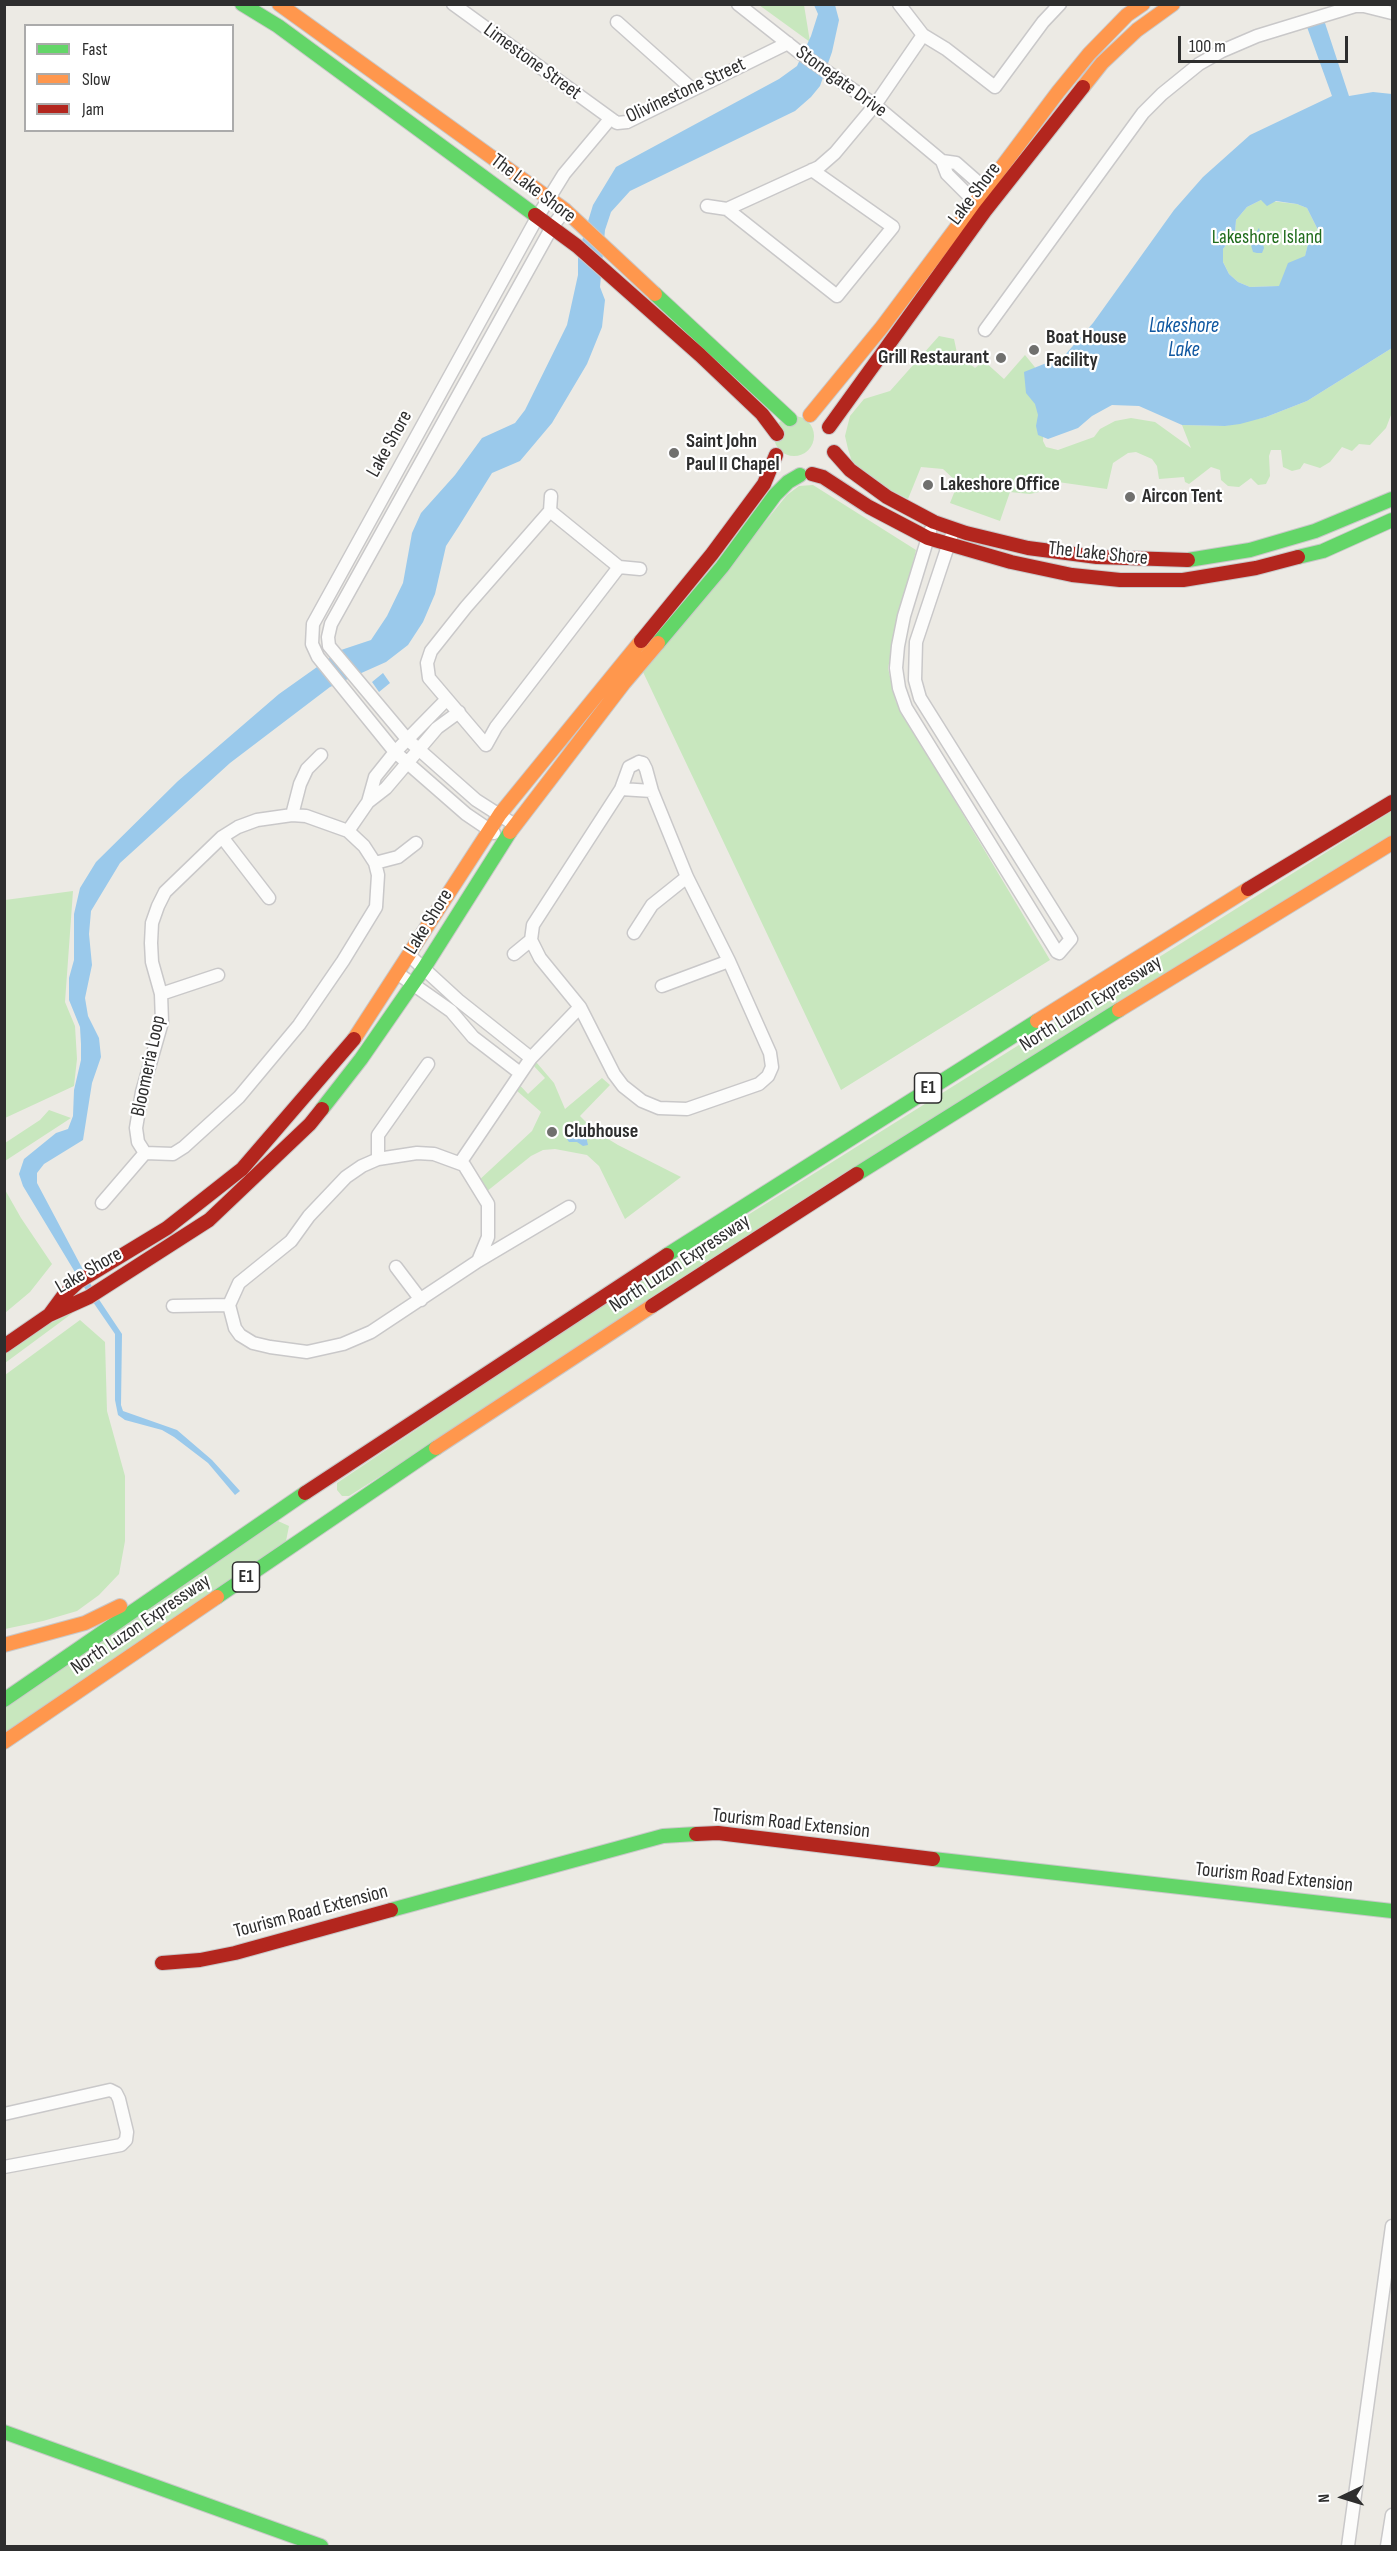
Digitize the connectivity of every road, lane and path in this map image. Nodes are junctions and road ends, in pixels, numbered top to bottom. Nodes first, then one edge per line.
1 (242, 4) edge
2 (279, 4) edge
3 (738, 4) edge
4 (899, 4) edge
5 (1060, 4) edge
6 (1143, 4) edge
7 (1173, 4) edge
8 (459, 6) edge
9 (1392, 13) edge
10 (617, 22) dead end
11 (923, 35) junction
12 (788, 43) junction
13 (692, 89) junction
14 (875, 105) junction
15 (610, 119) junction
16 (942, 161) junction
17 (812, 170) junction
18 (981, 185) junction
19 (970, 198) junction
20 (996, 198) junction
21 (551, 199) junction
22 (707, 206) dead end
23 (727, 209) junction
24 (565, 210) junction
25 (985, 211) junction
26 (538, 216) junction
27 (552, 227) junction
28 (899, 303) junction
29 (912, 314) junction
30 (985, 330) dead end
31 (810, 415) junction
32 (790, 419) junction
33 (829, 427) junction
34 (777, 434) junction
35 (834, 452) junction
36 (777, 455) junction
37 (806, 475) junction
38 (551, 496) dead end
39 (1392, 498) edge
40 (550, 511) junction
41 (1392, 520) edge
42 (934, 522) junction
43 (960, 530) junction
44 (928, 538) junction
45 (955, 547) junction
46 (1120, 559) junction
47 (619, 567) junction
48 (640, 569) dead end
49 (1120, 580) junction
50 (328, 642) junction
51 (312, 644) junction
52 (920, 698) junction
53 (447, 699) junction
54 (906, 708) junction
55 (459, 712) junction
56 (407, 739) junction
57 (418, 750) junction
58 (395, 752) junction
59 (321, 755) dead end
60 (407, 763) junction
61 (621, 789) junction
62 (652, 791) junction
63 (368, 802) junction
64 (1392, 802) edge
65 (500, 814) junction
66 (292, 815) junction
67 (515, 825) junction
68 (489, 829) junction
69 (348, 831) junction
70 (222, 837) junction
71 (504, 840) junction
72 (416, 843) dead end
73 (1392, 843) edge
74 (375, 863) junction
75 (687, 877) junction
76 (269, 897) dead end
77 (634, 933) dead end
78 (531, 940) junction
79 (514, 954) dead end
80 (410, 956) junction
81 (729, 961) junction
82 (424, 968) junction
83 (397, 973) junction
84 (218, 975) dead end
85 (413, 983) junction
86 (662, 986) dead end
87 (161, 994) junction
88 (460, 1001) junction
89 (580, 1007) junction
90 (451, 1011) junction
91 (531, 1058) junction
92 (428, 1064) dead end
93 (520, 1073) junction
94 (146, 1153) junction
95 (378, 1159) junction
96 (460, 1163) junction
97 (102, 1203) dead end
98 (569, 1208) dead end
99 (478, 1261) junction
100 (396, 1267) dead end
101 (421, 1300) junction
102 (229, 1305) junction
103 (173, 1306) dead end
104 (49, 1316) junction
105 (4, 1346) edge
106 (196, 1567) junction
107 (4, 1645) edge
108 (4, 1700) edge
109 (4, 1742) edge
110 (1392, 1911) edge
111 (162, 1963) dead end
112 (4, 2114) edge
113 (4, 2167) edge
114 (1392, 2226) edge
115 (4, 2432) edge
116 (1392, 2516) edge
117 (1391, 2531) edge
118 (321, 2547) edge
119 (1348, 2547) edge
120 (1387, 2547) edge

1 - 26 main road, The Lake Shore
2 - 21 main road, The Lake Shore
3 - 12 street, Stonegate Drive
4 - 11 street
5 - 11 street
6 - 18 main road, Lake Shore
7 - 20 main road, Lake Shore
8 - 15 street, Limestone Street
9 - 30 street
10 - 13 street
11 - 14 street
12 - 13 street, Olivinestone Street
12 - 14 street, Stonegate Drive
13 - 15 street, Olivinestone Street
14 - 16 street, Stonegate Drive
14 - 17 street
15 - 21 street, Olivinestone Street
16 - 18 street, Stonegate Drive
16 - 19 street, Stonegate Drive
17 - 23 street
17 - 23 street
18 - 19 main road, Lake Shore
18 - 20 street, Stonegate Drive
19 - 25 street, Stonegate Drive
19 - 28 main road, Lake Shore
20 - 25 main road, Lake Shore
21 - 24 main road, The Lake Shore
21 - 26 street, Lake Shore
22 - 23 street
24 - 27 street, Lake Shore
24 - 32 main road, The Lake Shore
25 - 29 main road, Lake Shore
26 - 27 main road, The Lake Shore
26 - 51 street, Lake Shore
27 - 34 main road, The Lake Shore
27 - 50 street, Lake Shore
28 - 29 street
28 - 31 main road, Lake Shore
29 - 33 main road, Lake Shore
31 - 32 main road
31 - 33 main road
32 - 34 main road
33 - 35 main road
34 - 36 main road
35 - 37 main road
35 - 42 main road, The Lake Shore
36 - 37 main road
36 - 65 main road, Lake Shore
37 - 44 main road, The Lake Shore
37 - 67 main road, Lake Shore
38 - 40 street
39 - 46 main road, The Lake Shore
40 - 47 street
40 - 53 street
41 - 49 main road, The Lake Shore
42 - 43 main road, The Lake Shore
42 - 44 street
43 - 45 main road
43 - 46 main road, The Lake Shore
44 - 45 main road, The Lake Shore
44 - 54 street
45 - 49 main road, The Lake Shore
45 - 52 street
46 - 49 main road
47 - 48 street
47 - 55 street
50 - 51 street
50 - 56 street
51 - 58 street
52 - 54 street
52 - 54 street
53 - 55 street
53 - 56 street
55 - 57 street
56 - 57 street
56 - 58 street
57 - 60 street
57 - 65 street
58 - 60 street
58 - 63 street
59 - 66 street
60 - 63 street
60 - 68 street
61 - 62 street
61 - 62 street
61 - 78 street
62 - 75 street
63 - 69 street
64 - 106 main road, North Luzon Expressway / E1
65 - 67 street
65 - 68 main road, Lake Shore
66 - 69 street, Bloomeria Loop
66 - 70 street, Bloomeria Loop
67 - 71 main road, Lake Shore
68 - 71 street
68 - 80 main road, Lake Shore
69 - 74 street, Bloomeria Loop
70 - 76 street
70 - 87 street, Bloomeria Loop
71 - 82 main road, Lake Shore
72 - 74 street
73 - 109 main road, North Luzon Expressway / E1
74 - 94 street
75 - 77 street
75 - 81 street
78 - 79 street
78 - 89 street
80 - 82 street
80 - 83 main road, Lake Shore
81 - 86 street
81 - 89 street
82 - 85 main road, Lake Shore
82 - 88 street
83 - 85 street
83 - 104 main road, Lake Shore
84 - 87 street
85 - 90 street
85 - 104 main road, Lake Shore
87 - 94 street, Bloomeria Loop
88 - 90 street
88 - 91 street
89 - 91 street
90 - 93 street
91 - 93 street
92 - 95 street
93 - 96 street
94 - 97 street
95 - 96 street
95 - 102 street
96 - 99 street
98 - 99 street
99 - 101 street
100 - 101 street
101 - 102 street
102 - 103 street
104 - 105 main road
106 - 107 main road
106 - 108 main road, North Luzon Expressway / E1
110 - 111 main road, Tourism Road Extension
112 - 113 street
114 - 119 street
115 - 118 main road
116 - 117 street
117 - 120 street

